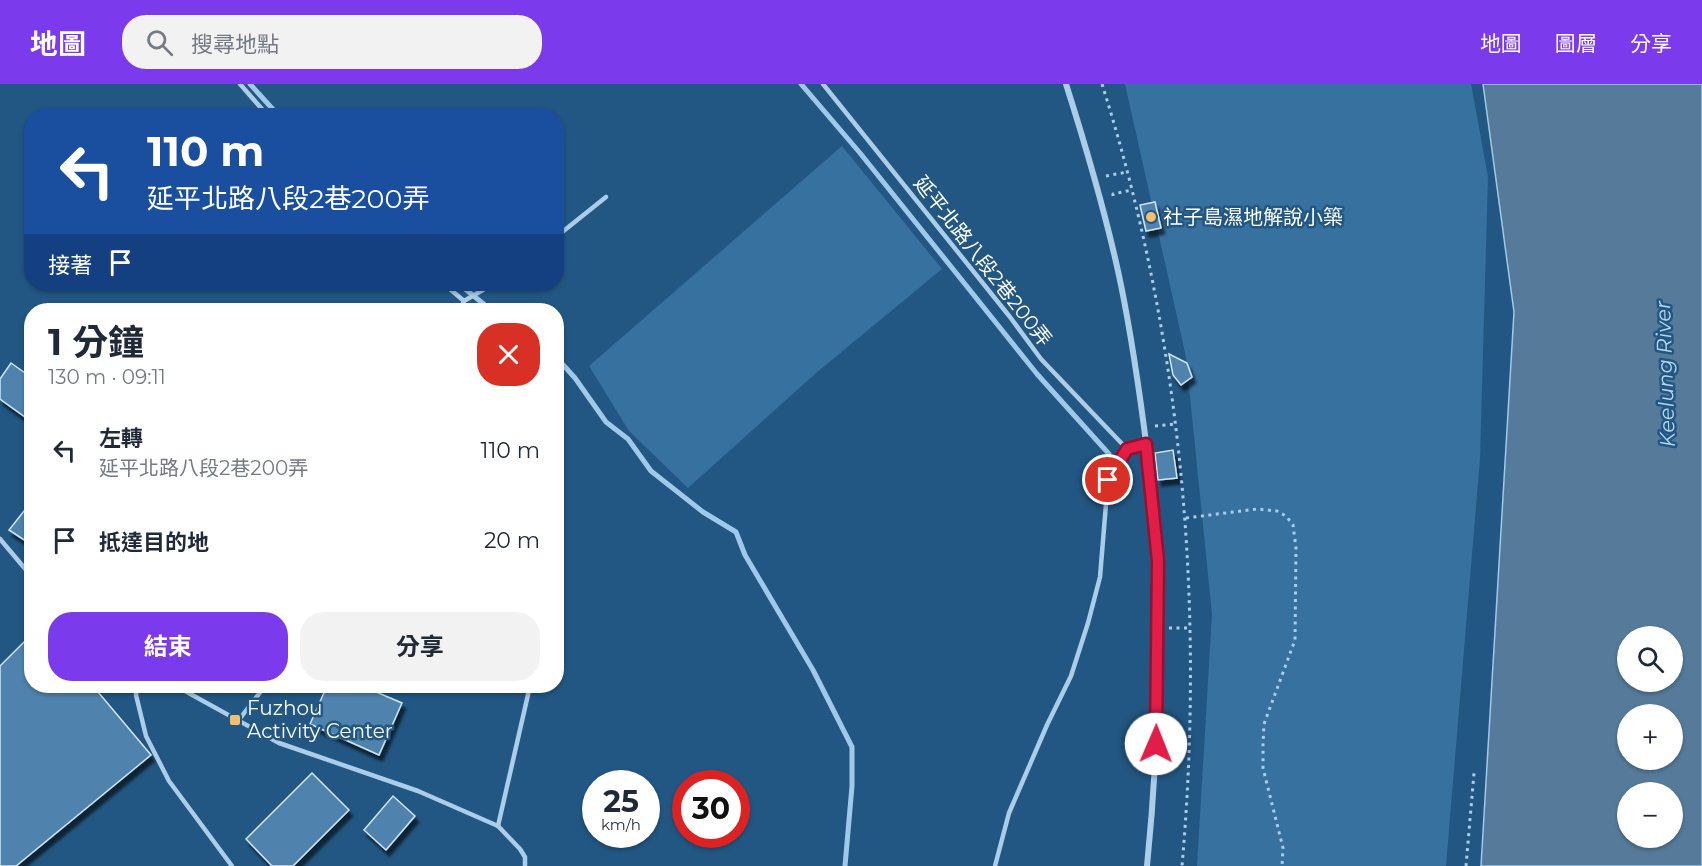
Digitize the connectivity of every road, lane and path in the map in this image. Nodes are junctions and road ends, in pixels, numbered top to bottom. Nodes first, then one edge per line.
1 (240, 84) edge
2 (823, 84) edge
3 (1066, 84) edge
4 (1102, 84) edge
5 (261, 108) edge
6 (1127, 172) junction
7 (1095, 178) junction
8 (1132, 190) junction
9 (606, 197) dead end
10 (1104, 214) junction
11 (564, 231) edge
12 (452, 291) edge
13 (481, 291) edge
14 (464, 301) joint
15 (1176, 424) junction
16 (1145, 427) junction
17 (1146, 444) junction
18 (1127, 449) junction
19 (1186, 518) junction
20 (0, 539) edge
21 (24, 568) edge
22 (1191, 628) junction
23 (1159, 629) junction
24 (136, 693) edge
25 (188, 693) edge
26 (260, 693) edge
27 (528, 693) edge
28 (238, 721) junction
29 (1474, 773) dead end
30 (498, 826) junction
31 (232, 866) edge
32 (525, 866) edge
33 (995, 866) edge
34 (1147, 866) edge
35 (1182, 866) edge
36 (1282, 866) edge
37 (1466, 866) edge

1 - 5 lane
2 - 18 lane, 延平北路八段2巷200弄
3 - 7 street
4 - 6 path
6 - 7 path
6 - 8 path
7 - 10 street
8 - 10 path
8 - 15 path
9 - 11 lane
10 - 16 street
12 - 14 lane
13 - 14 lane
15 - 16 path
15 - 19 path
16 - 17 street
17 - 18 lane
17 - 23 street
18 - 33 lane
19 - 22 path
19 - 36 path
20 - 21 lane
22 - 23 path
22 - 35 path
23 - 34 street
24 - 31 lane
25 - 28 lane
26 - 28 lane
27 - 30 lane
28 - 30 lane
29 - 37 path
30 - 32 lane

